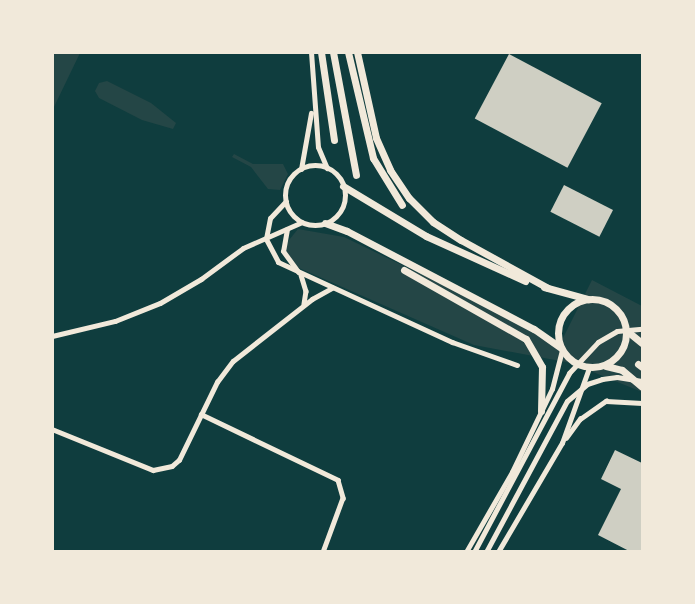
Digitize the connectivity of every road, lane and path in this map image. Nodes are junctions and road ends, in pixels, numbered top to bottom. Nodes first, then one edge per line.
1 (311, 52) edge
2 (321, 52) edge
3 (333, 52) edge
4 (348, 52) edge
5 (357, 52) edge
6 (312, 109) junction
7 (334, 140) dead end
8 (301, 169) junction
9 (327, 169) junction
10 (356, 175) dead end
11 (343, 186) junction
12 (285, 201) junction
13 (402, 205) dead end
14 (302, 222) junction
15 (325, 224) junction
16 (287, 230) junction
17 (266, 239) junction
18 (404, 270) dead end
19 (301, 275) junction
20 (332, 288) junction
21 (548, 288) junction
22 (588, 299) junction
23 (303, 306) junction
24 (642, 329) edge
25 (627, 331) junction
26 (52, 336) edge
27 (642, 343) edge
28 (561, 348) junction
29 (517, 365) dead end
30 (604, 366) junction
31 (589, 368) junction
32 (642, 381) edge
33 (642, 387) edge
34 (642, 403) edge
35 (542, 411) junction
36 (201, 414) junction
37 (52, 429) edge
38 (562, 443) junction
39 (323, 552) edge
40 (466, 552) edge
41 (474, 552) edge
42 (486, 552) edge
43 (498, 552) edge

1 - 6 street
2 - 7 highway
3 - 10 highway
4 - 13 highway
5 - 21 highway
6 - 8 street
6 - 9 street
8 - 9 street
8 - 12 street
9 - 11 street
11 - 15 street
11 - 21 highway
12 - 14 street
12 - 17 street
14 - 15 street
14 - 16 street
15 - 28 highway
16 - 17 street
16 - 19 street
17 - 19 street
17 - 26 street
18 - 35 highway
19 - 20 street
19 - 23 street
20 - 23 street
20 - 29 street
21 - 22 highway
22 - 25 highway
22 - 28 highway
23 - 36 street
24 - 41 street
25 - 27 highway
25 - 30 highway
28 - 31 highway
28 - 35 street
30 - 31 highway
30 - 33 highway
31 - 38 street
32 - 42 street
34 - 38 street
35 - 40 street
36 - 37 street
36 - 39 street
38 - 43 street

